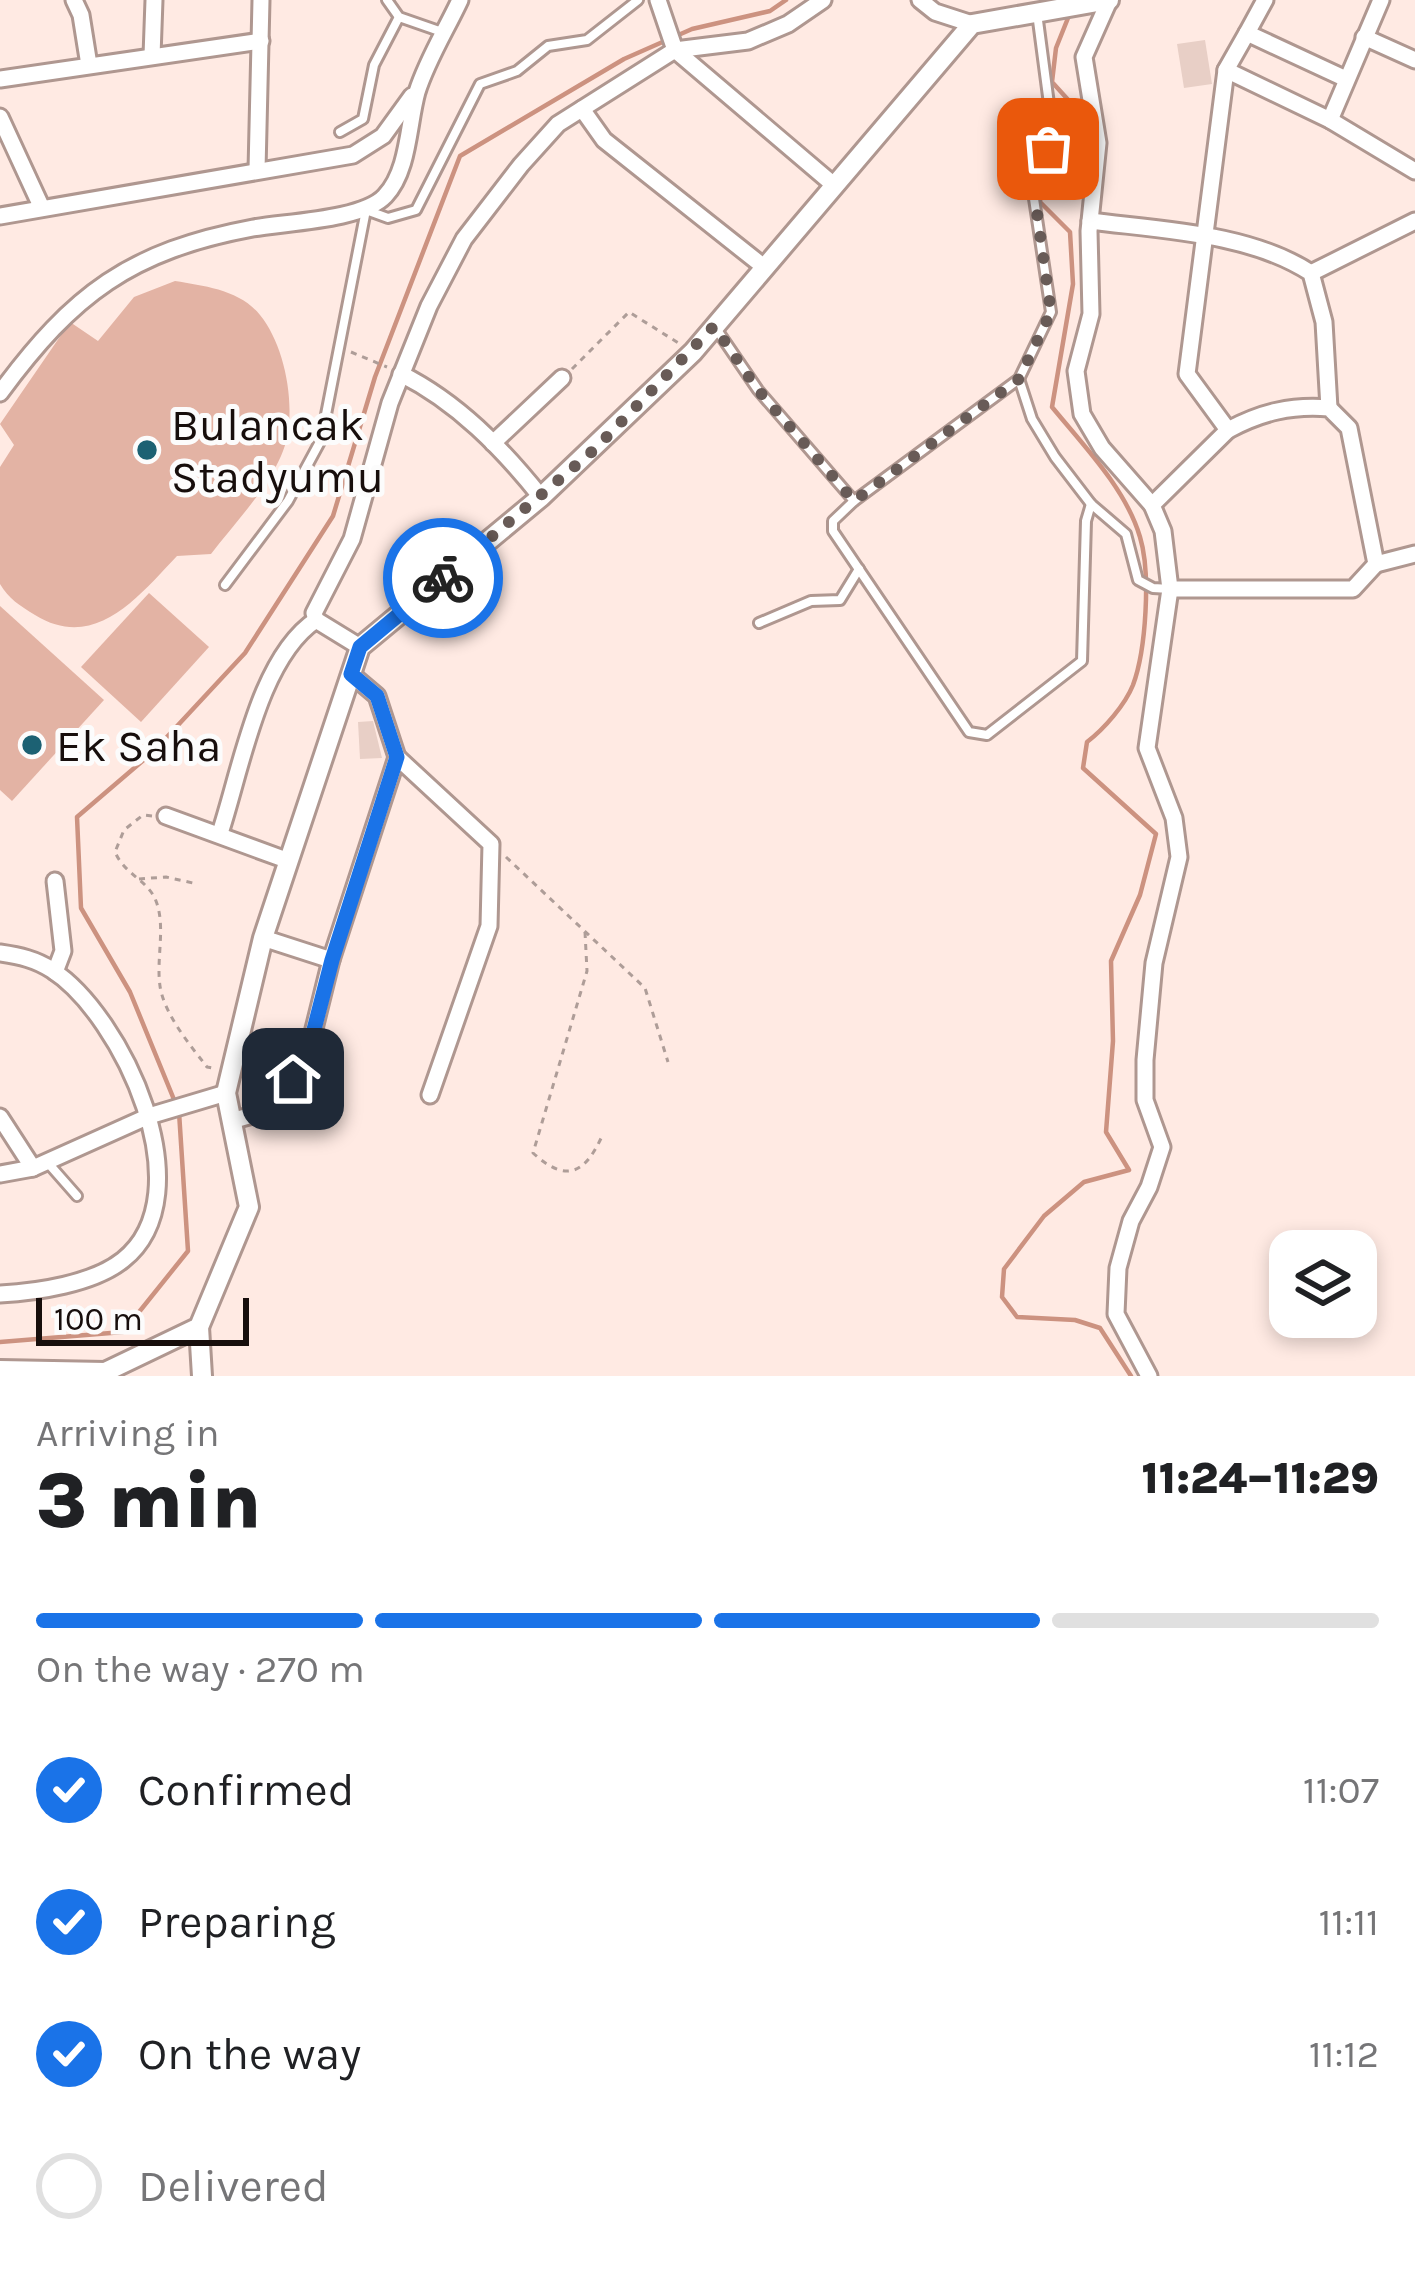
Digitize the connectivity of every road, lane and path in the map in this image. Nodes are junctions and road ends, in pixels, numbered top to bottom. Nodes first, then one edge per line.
1 (74, 0) edge
2 (154, 0) edge
3 (261, 0) edge
4 (387, 0) edge
5 (460, 0) edge
6 (638, 0) edge
7 (823, 0) edge
8 (920, 0) edge
9 (1000, 0) edge
10 (1265, 0) edge
11 (1381, 0) edge
12 (1109, 2) edge
13 (660, 5) edge
14 (1037, 11) junction
15 (399, 17) junction
16 (1000, 21) junction
17 (972, 24) junction
18 (1247, 33) junction
19 (445, 34) junction
20 (1364, 38) junction
21 (261, 41) junction
22 (675, 50) junction
23 (152, 56) junction
24 (1415, 60) edge
25 (89, 64) junction
26 (1226, 70) junction
27 (0, 79) edge
28 (1346, 79) junction
29 (418, 89) junction
30 (582, 110) junction
31 (0, 117) edge
32 (1330, 120) junction
33 (340, 132) dead end
34 (257, 170) junction
35 (1415, 171) edge
36 (835, 186) junction
37 (41, 206) junction
38 (366, 210) junction
39 (0, 216) edge
40 (1090, 220) junction
41 (1415, 221) edge
42 (1202, 236) junction
43 (764, 267) junction
44 (1311, 273) junction
45 (714, 326) junction
46 (693, 352) junction
47 (354, 353) dead end
48 (397, 372) junction
49 (562, 378) joint
50 (1019, 379) junction
51 (0, 393) edge
52 (1329, 408) junction
53 (1228, 430) junction
54 (493, 443) junction
55 (542, 497) junction
56 (854, 501) junction
57 (1091, 504) junction
58 (1152, 505) junction
59 (1415, 554) edge
60 (1376, 564) junction
61 (859, 568) junction
62 (224, 585) dead end
63 (1162, 588) junction
64 (316, 620) junction
65 (759, 623) dead end
66 (360, 647) junction
67 (351, 674) junction
68 (397, 757) junction
69 (166, 816) joint
70 (220, 833) junction
71 (491, 844) junction
72 (289, 861) junction
73 (138, 879) junction
74 (55, 881) dead end
75 (193, 883) dead end
76 (585, 932) junction
77 (263, 938) junction
78 (0, 953) edge
79 (332, 960) junction
80 (55, 972) junction
81 (668, 1062) dead end
82 (232, 1071) junction
83 (226, 1094) junction
84 (430, 1095) dead end
85 (149, 1115) junction
86 (0, 1117) edge
87 (231, 1121) junction
88 (603, 1134) dead end
89 (40, 1165) junction
90 (0, 1174) edge
91 (77, 1196) dead end
92 (0, 1294) edge
93 (199, 1327) junction
94 (0, 1370) edge
95 (202, 1376) edge
96 (1149, 1376) edge

1 - 25 street
2 - 23 street
3 - 21 street
4 - 15 lane
5 - 19 street
6 - 38 lane
7 - 22 street
8 - 17 street
9 - 16 street
10 - 18 street
11 - 20 street
12 - 14 street
12 - 40 street
13 - 22 street
14 - 16 street
14 - 50 lane
15 - 19 lane
15 - 33 lane
16 - 17 street
17 - 36 street
18 - 26 street
18 - 28 street
19 - 29 street
20 - 24 street
20 - 28 street
21 - 23 street
21 - 34 street
22 - 30 street
22 - 36 street
23 - 25 street
25 - 27 street
26 - 32 street
26 - 42 street
28 - 32 street
29 - 34 street
29 - 38 street
30 - 43 street
30 - 48 street
31 - 37 street
32 - 35 street
34 - 37 street
36 - 43 street
37 - 39 street
38 - 51 street
38 - 62 lane
40 - 42 street
40 - 58 street
41 - 44 street
42 - 44 street
42 - 53 street
43 - 45 street
44 - 52 street
45 - 46 street
45 - 56 lane
46 - 49 path
46 - 55 street
47 - 48 path
48 - 54 street
48 - 64 street
49 - 54 street
50 - 56 lane
50 - 57 lane
52 - 53 street
52 - 60 street
53 - 58 street
54 - 55 street
55 - 66 street
56 - 61 lane
57 - 61 lane
57 - 63 lane
58 - 63 street
59 - 60 street
60 - 63 street
61 - 65 lane
63 - 96 street
64 - 66 street
64 - 70 street
66 - 67 street
67 - 68 street
67 - 72 street
68 - 71 street
68 - 79 street
69 - 70 street
69 - 73 path
70 - 72 street
71 - 76 path
71 - 84 street
72 - 77 street
73 - 75 path
73 - 82 path
74 - 80 street
76 - 81 path
76 - 88 path
77 - 79 street
77 - 82 street
78 - 80 street
79 - 87 street
80 - 85 street
82 - 83 street
83 - 85 street
83 - 87 street
85 - 89 street
85 - 92 street
86 - 89 street
87 - 93 street
89 - 90 street
89 - 91 lane
93 - 94 street
93 - 95 street

